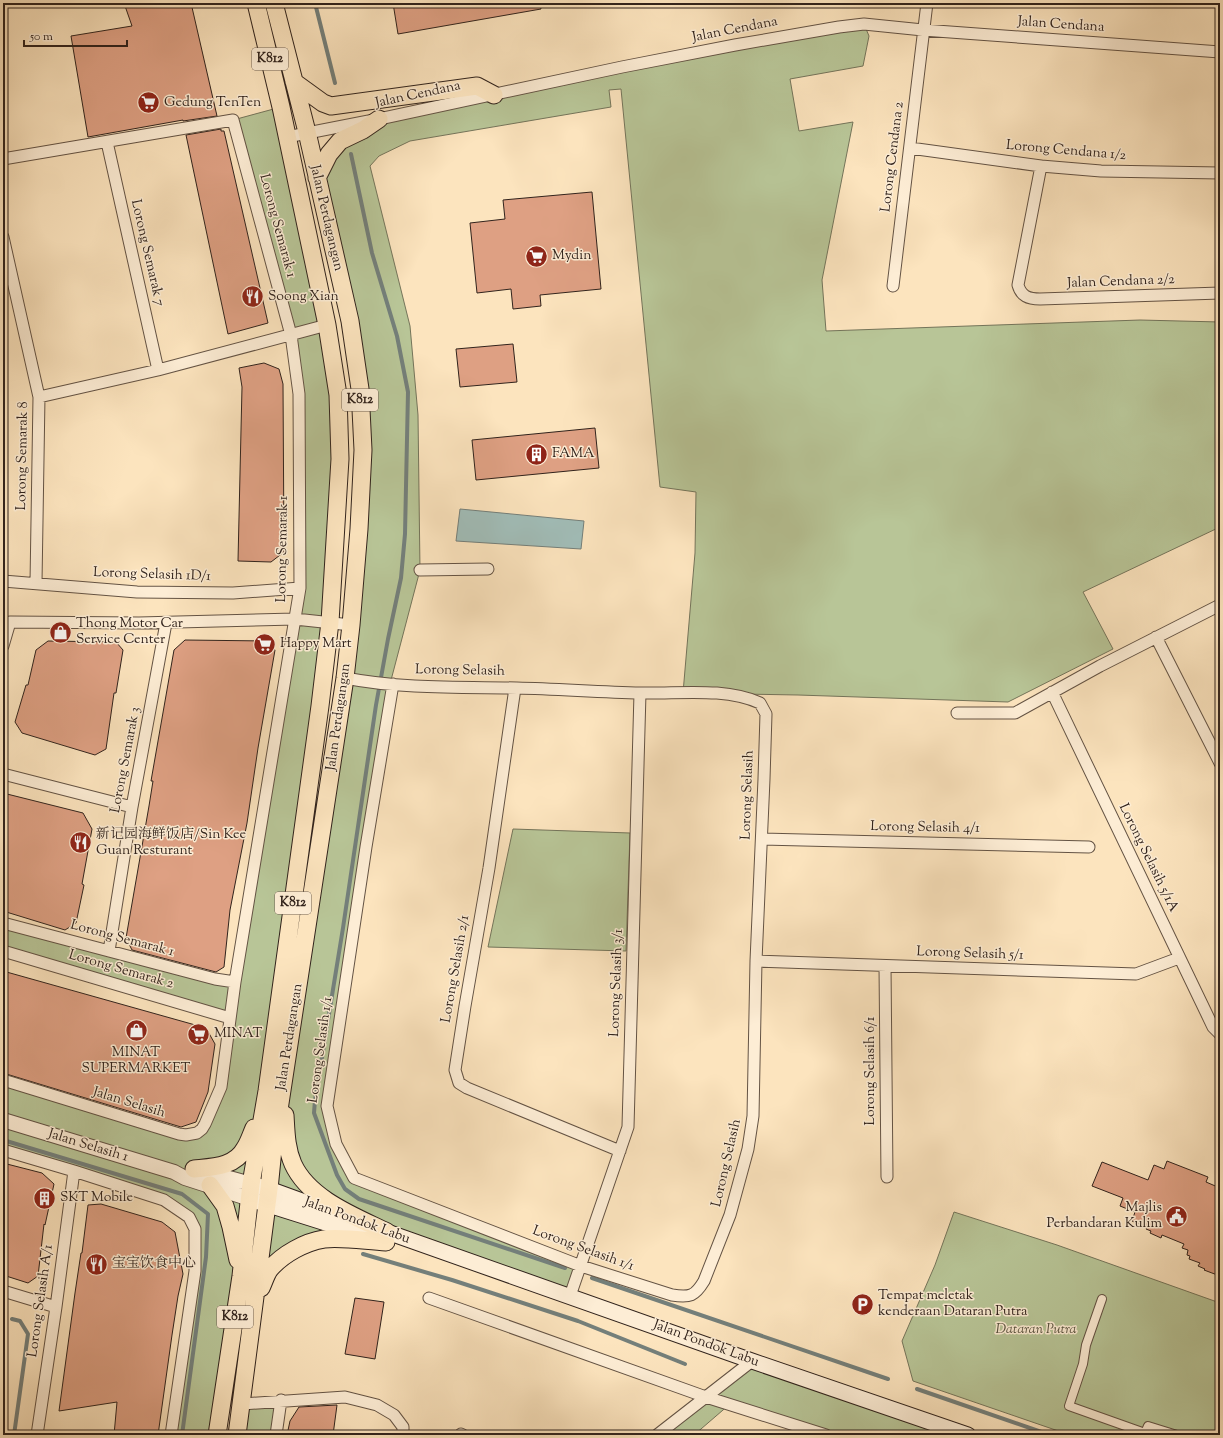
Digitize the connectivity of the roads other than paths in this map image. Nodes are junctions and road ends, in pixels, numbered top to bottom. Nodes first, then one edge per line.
1 (256, 3) edge
2 (274, 3) edge
3 (927, 3) edge
4 (923, 30) junction
5 (1220, 52) edge
6 (294, 82) junction
7 (494, 95) junction
8 (380, 119) junction
9 (307, 132) junction
10 (287, 137) junction
11 (107, 142) junction
12 (910, 148) junction
13 (3, 160) edge
14 (1040, 166) junction
15 (1220, 173) edge
16 (317, 178) junction
17 (3, 237) edge
18 (893, 286) dead end
19 (1220, 293) edge
20 (327, 325) junction
21 (291, 335) junction
22 (158, 370) junction
23 (39, 397) junction
24 (488, 569) dead end
25 (420, 570) dead end
26 (3, 581) edge
27 (36, 583) junction
28 (300, 588) junction
29 (1220, 604) edge
30 (295, 619) junction
31 (330, 622) junction
32 (166, 623) junction
33 (351, 626) junction
34 (1156, 637) junction
35 (3, 646) edge
36 (345, 678) junction
37 (393, 684) junction
38 (515, 688) junction
39 (1052, 692) junction
40 (640, 693) junction
41 (957, 713) dead end
42 (1216, 743) edge
43 (1220, 763) edge
44 (3, 774) edge
45 (132, 807) junction
46 (762, 839) junction
47 (1089, 847) dead end
48 (3, 923) edge
49 (3, 951) edge
50 (109, 951) junction
51 (1180, 958) junction
52 (756, 961) junction
53 (885, 966) junction
54 (235, 982) junction
55 (230, 1018) junction
56 (1220, 1034) edge
57 (3, 1080) edge
58 (283, 1083) junction
59 (221, 1087) joint
60 (266, 1098) junction
61 (3, 1120) edge
62 (3, 1150) edge
63 (620, 1150) junction
64 (194, 1169) junction
65 (74, 1171) junction
66 (174, 1172) junction
67 (887, 1177) dead end
68 (210, 1185) junction
69 (250, 1191) junction
70 (268, 1197) junction
71 (386, 1237) junction
72 (580, 1266) junction
73 (241, 1276) junction
74 (3, 1291) edge
75 (692, 1295) joint
76 (570, 1296) junction
77 (429, 1298) dead end
78 (1102, 1299) dead end
79 (56, 1307) junction
80 (252, 1320) junction
81 (752, 1361) junction
82 (706, 1397) junction
83 (281, 1400) junction
84 (242, 1404) junction
85 (37, 1435) edge
86 (172, 1435) edge
87 (217, 1435) edge
88 (237, 1435) edge
89 (276, 1435) edge
90 (404, 1435) edge
91 (657, 1435) edge
92 (826, 1435) edge
93 (968, 1435) edge
94 (1177, 1435) edge

1 - 10 main road, Jalan Perdagangan / K812
2 - 6 main road, Jalan Perdagangan / K812
3 - 4 street, Lorong Cendana 2
4 - 5 street, Jalan Cendana
4 - 7 street, Jalan Cendana
4 - 12 street, Lorong Cendana 2
6 - 7 main road
6 - 9 main road, Jalan Perdagangan / K812
7 - 8 street, Jalan Cendana
8 - 9 street, Jalan Cendana
8 - 16 main road
9 - 10 street, Jalan Cendana
9 - 16 main road, Jalan Perdagangan / K812
10 - 20 main road, Jalan Perdagangan / K812
11 - 13 street
11 - 21 street, Lorong Semarak 1
11 - 22 street, Lorong Semarak 7
12 - 14 street, Lorong Cendana 1/2
12 - 18 street, Lorong Cendana 2
14 - 15 street, Lorong Cendana 1/2
14 - 19 street, Jalan Cendana 2/2
16 - 33 main road, Jalan Perdagangan / K812
17 - 23 street, Lorong Semarak 8
20 - 21 street
20 - 31 main road, Jalan Perdagangan / K812
21 - 22 street
21 - 28 street, Lorong Semarak 1
22 - 23 street
23 - 27 street, Lorong Semarak 8
24 - 25 street
26 - 27 street, Lorong Selasih 1D/1
27 - 28 street, Lorong Selasih 1D/1
28 - 30 street, Lorong Semarak 1
29 - 34 street
30 - 31 street
30 - 32 street
30 - 54 street, Lorong Semarak 1
31 - 33 street
31 - 60 main road, Jalan Perdagangan / K812
32 - 35 street
32 - 45 street, Lorong Semarak 3
33 - 36 main road, Jalan Perdagangan / K812
34 - 39 street
34 - 42 street
36 - 37 street, Lorong Selasih
36 - 58 main road, Jalan Perdagangan / K812
37 - 38 street, Lorong Selasih
37 - 72 street, Lorong Selasih 1/1
38 - 40 street, Lorong Selasih
38 - 63 street, Lorong Selasih 2/1
39 - 41 street
39 - 51 street, Lorong Selasih 5/1A
40 - 46 street, Lorong Selasih
40 - 63 street, Lorong Selasih 3/1
42 - 43 street
44 - 45 street
45 - 50 street, Lorong Semarak 3
46 - 47 street, Lorong Selasih 4/1
46 - 52 street, Lorong Selasih
48 - 50 street, Lorong Semarak 1
49 - 55 street, Lorong Semarak 2
50 - 54 street, Lorong Semarak 1
51 - 53 street, Lorong Selasih 5/1
51 - 56 street, Lorong Selasih 5/1A
52 - 53 street, Lorong Selasih 5/1
52 - 75 street, Lorong Selasih
53 - 67 street, Lorong Selasih 6/1
54 - 55 street, Lorong Semarak 1
55 - 59 street, Lorong Semarak 1
57 - 59 street, Jalan Selasih
58 - 70 main road, Jalan Perdagangan / K812
58 - 71 main road
60 - 64 main road
60 - 69 main road, Jalan Perdagangan / K812
61 - 66 street, Jalan Selasih 1
62 - 65 street
63 - 72 street, Lorong Selasih 3/1
64 - 66 street, Jalan Selasih 1
64 - 69 street, Jalan Selasih 1
65 - 79 street, Lorong Selasih A/1
65 - 86 street
66 - 68 street, Jalan Selasih 1
68 - 69 street, Jalan Selasih 1
68 - 73 main road
69 - 70 main road, Jalan Pondok Labu
69 - 73 main road, Jalan Perdagangan / K812
70 - 71 main road, Jalan Pondok Labu
70 - 80 main road, Jalan Perdagangan / K812
71 - 76 main road, Jalan Pondok Labu
71 - 80 main road
72 - 75 street, Lorong Selasih 1/1
72 - 76 street, Lorong Selasih 3/1
73 - 87 main road, Jalan Perdagangan / K812
74 - 79 street
76 - 81 main road, Jalan Pondok Labu
77 - 82 street
78 - 94 street
79 - 85 street, Lorong Selasih A/1
80 - 84 main road, Jalan Perdagangan / K812
81 - 82 street
81 - 93 main road, Jalan Pondok Labu
82 - 91 street
82 - 92 street
83 - 84 street
83 - 89 street
83 - 90 street
84 - 88 main road, Jalan Perdagangan / K812

